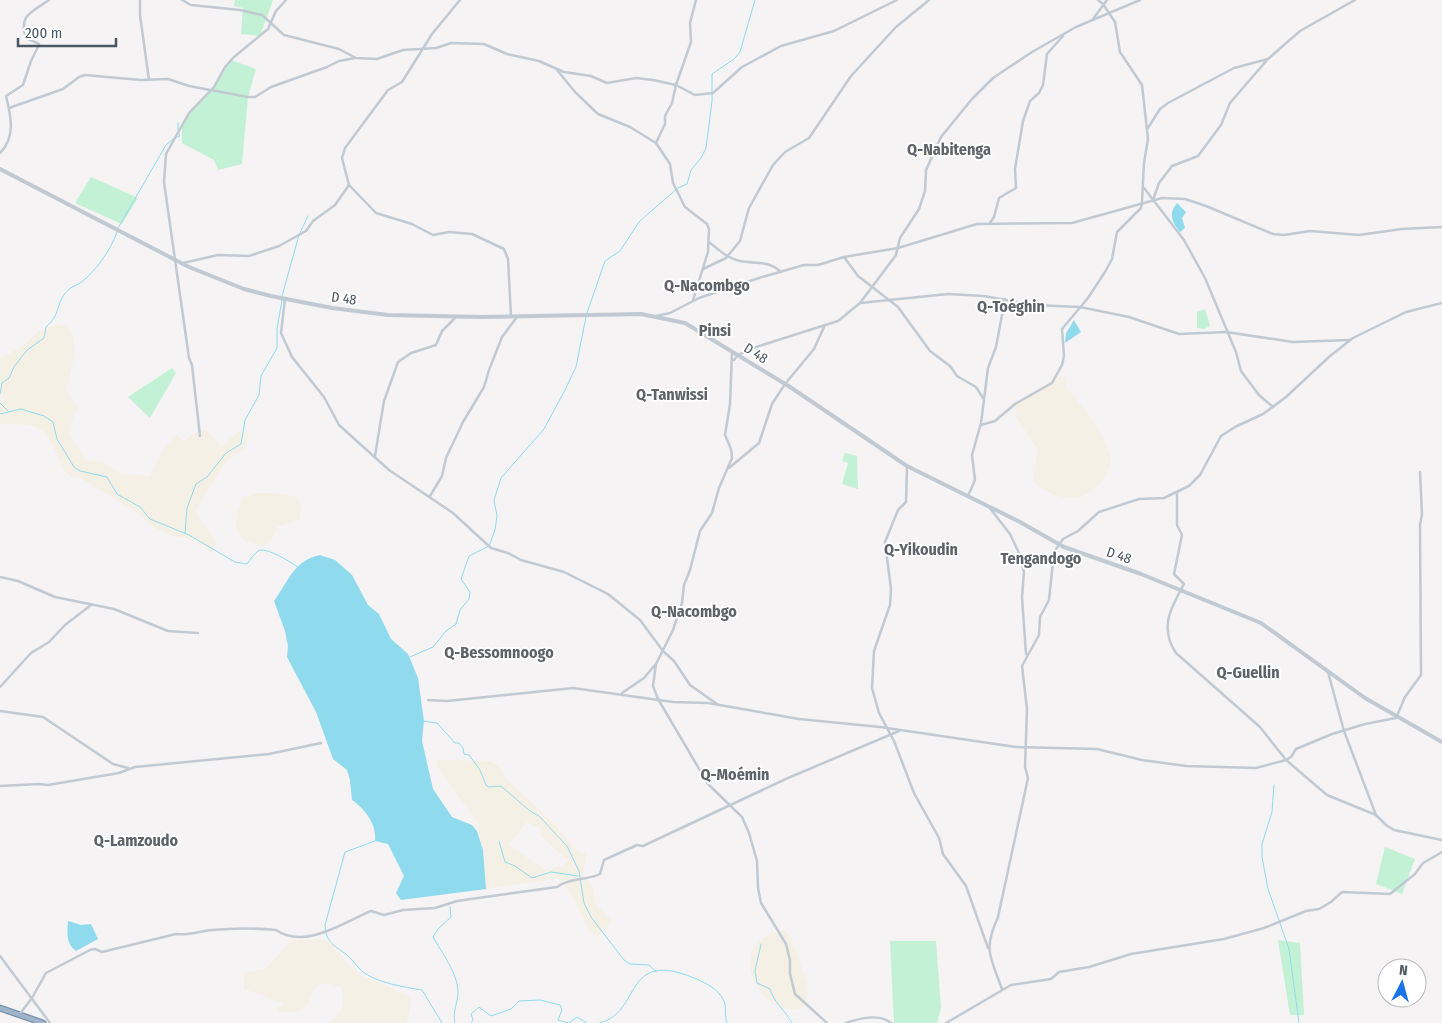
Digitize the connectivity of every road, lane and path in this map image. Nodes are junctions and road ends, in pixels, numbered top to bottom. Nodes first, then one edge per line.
1 (49, 0) edge
2 (140, 0) edge
3 (182, 0) edge
4 (286, 0) edge
5 (460, 0) edge
6 (696, 0) edge
7 (897, 0) edge
8 (929, 0) edge
9 (1098, 0) edge
10 (1106, 0) edge
11 (1140, 0) edge
12 (1355, 0) edge
13 (1105, 6) junction
14 (1110, 13) junction
15 (1092, 20) junction
16 (270, 24) junction
17 (1066, 32) junction
18 (423, 50) junction
19 (356, 58) junction
20 (1268, 59) junction
21 (557, 70) junction
22 (149, 80) junction
23 (676, 85) junction
24 (211, 90) junction
25 (9, 108) junction
26 (1147, 130) junction
27 (656, 143) junction
28 (0, 153) edge
29 (0, 169) edge
30 (348, 185) junction
31 (1143, 187) junction
32 (1153, 200) junction
33 (1142, 202) junction
34 (990, 223) junction
35 (1442, 227) edge
36 (709, 242) junction
37 (898, 248) junction
38 (728, 256) junction
39 (844, 257) junction
40 (178, 262) junction
41 (702, 268) junction
42 (781, 272) junction
43 (870, 287) junction
44 (285, 299) junction
45 (1004, 299) junction
46 (891, 300) junction
47 (692, 301) junction
48 (1442, 302) edge
49 (860, 303) junction
50 (1080, 307) junction
51 (518, 315) junction
52 (458, 316) junction
53 (511, 316) junction
54 (656, 316) junction
55 (825, 325) junction
56 (1226, 332) junction
57 (1350, 340) junction
58 (732, 351) junction
59 (738, 354) junction
60 (733, 361) junction
61 (785, 384) junction
62 (984, 398) junction
63 (1273, 407) junction
64 (981, 425) junction
65 (200, 436) dead end
66 (375, 456) junction
67 (907, 466) junction
68 (728, 468) junction
69 (1420, 472) dead end
70 (1177, 492) junction
71 (430, 496) junction
72 (968, 496) junction
73 (987, 506) junction
74 (1059, 544) junction
75 (0, 577) edge
76 (1180, 590) junction
77 (90, 605) junction
78 (198, 633) dead end
79 (662, 651) junction
80 (1026, 655) junction
81 (656, 664) junction
82 (1328, 672) junction
83 (0, 688) edge
84 (621, 694) junction
85 (428, 700) dead end
86 (658, 700) junction
87 (718, 705) junction
88 (0, 710) edge
89 (1396, 718) junction
90 (887, 728) junction
91 (901, 730) junction
92 (1344, 731) junction
93 (891, 734) junction
94 (1442, 742) edge
95 (321, 743) dead end
96 (1025, 747) junction
97 (1286, 760) junction
98 (129, 768) junction
99 (0, 786) edge
100 (732, 806) junction
101 (1376, 815) junction
102 (1442, 840) edge
103 (1442, 852) edge
104 (988, 949) junction
105 (0, 956) edge
106 (1002, 988) junction
107 (32, 998) junction
108 (0, 1008) edge
109 (19, 1015) junction
110 (43, 1023) edge
111 (50, 1023) edge
112 (827, 1023) edge
113 (846, 1023) edge
114 (891, 1023) edge
115 (946, 1023) edge

1 - 25 street
2 - 22 street
3 - 16 street
4 - 16 street
5 - 18 street
6 - 23 street
7 - 23 street
8 - 38 street
9 - 13 street
10 - 13 street
11 - 14 street
12 - 20 street
13 - 14 street
13 - 15 street
14 - 15 street
14 - 26 street
15 - 17 street
16 - 19 street
16 - 24 street
17 - 34 street
17 - 37 street
18 - 19 street
18 - 21 street
18 - 30 street
19 - 24 street
20 - 26 street
20 - 32 street
21 - 23 street
21 - 27 street
22 - 24 street
22 - 25 street
23 - 27 street
24 - 40 street
25 - 28 street
26 - 31 street
27 - 36 street
29 - 40 street, D 48
30 - 40 street
30 - 53 street
31 - 32 street
31 - 33 street
32 - 33 street
32 - 35 street
32 - 56 street
33 - 34 street
33 - 50 street
34 - 37 street
36 - 38 street
36 - 41 street
37 - 39 street
37 - 43 street
38 - 41 street
38 - 42 street
39 - 42 street
39 - 43 street
40 - 44 street, D 48
40 - 65 street
41 - 47 street
42 - 47 street
43 - 46 street
43 - 49 street
44 - 52 street, D 48
44 - 66 street
45 - 46 street
45 - 50 street
45 - 62 street
46 - 49 street
46 - 62 street
47 - 54 street
48 - 57 street
49 - 55 street
50 - 56 street
50 - 64 street
51 - 53 street, D 48
51 - 54 street, D 48
51 - 71 street
52 - 53 street, D 48
52 - 66 street
54 - 58 street, D 48
55 - 59 street
55 - 61 street
56 - 57 street
56 - 63 street
57 - 63 street
58 - 59 street, D 48
58 - 60 street
59 - 60 street
59 - 61 street, D 48
60 - 68 street
61 - 67 street, D 48
61 - 68 street
62 - 64 street
63 - 70 street
64 - 72 street
66 - 71 street
67 - 72 street, D 48
67 - 90 street
68 - 79 street
69 - 89 street
70 - 74 street
70 - 76 street
71 - 79 street
72 - 73 street, D 48
73 - 74 street, D 48
73 - 80 street
74 - 76 street, D 48
74 - 80 street
75 - 77 street
76 - 82 street, D 48
76 - 97 street
77 - 78 street
77 - 83 street
79 - 81 street
79 - 87 street
80 - 96 street
81 - 84 street
81 - 86 street
82 - 89 street, D 48
82 - 92 street
84 - 85 street
84 - 86 street
86 - 87 street
86 - 100 street
87 - 90 street
88 - 98 street
89 - 92 street
89 - 94 street, D 48
90 - 91 street
90 - 93 street
91 - 93 street
91 - 96 street
92 - 97 street
92 - 101 street
93 - 100 street
93 - 104 street
95 - 98 street
96 - 97 street
96 - 104 street
97 - 101 street
98 - 99 street
100 - 107 street
100 - 112 street
101 - 102 street
103 - 106 street
104 - 106 street
105 - 107 street
106 - 115 street
107 - 109 street
107 - 111 street
108 - 109 highway
109 - 110 highway
113 - 114 street

